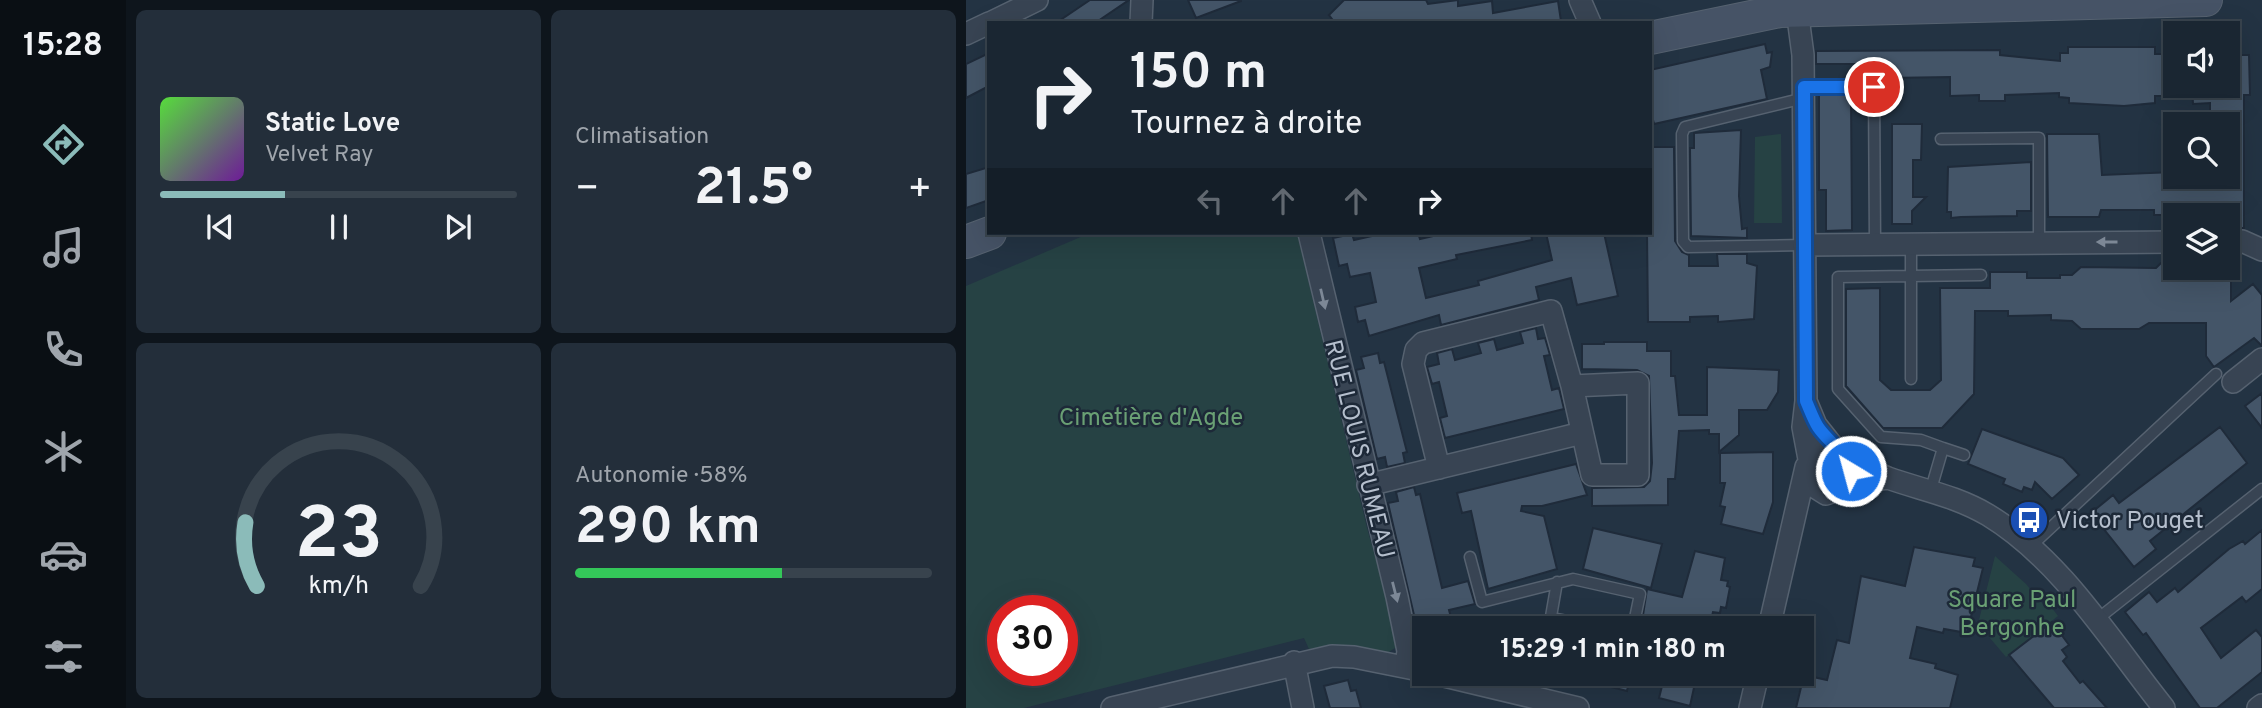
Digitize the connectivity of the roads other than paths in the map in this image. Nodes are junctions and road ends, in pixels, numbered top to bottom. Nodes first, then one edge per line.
1 (1037, 0) edge
2 (1142, 0) edge
3 (1580, 0) edge
4 (2206, 0) edge
5 (1784, 7) edge
6 (993, 21) edge
7 (1140, 21) edge
8 (1589, 21) edge
9 (987, 24) edge
10 (966, 34) edge
11 (1652, 38) edge
12 (1804, 92) junction
13 (1941, 139) dead end
14 (987, 234) edge
15 (1308, 235) edge
16 (2240, 241) edge
17 (966, 242) edge
18 (2163, 242) edge
19 (2039, 243) junction
20 (1875, 244) junction
21 (1911, 244) junction
22 (1804, 245) junction
23 (2262, 249) edge
24 (1981, 275) dead end
25 (1911, 276) junction
26 (2262, 359) edge
27 (2224, 378) joint
28 (1911, 379) dead end
29 (1572, 386) junction
30 (1806, 401) junction
31 (1582, 433) junction
32 (1943, 448) junction
33 (1839, 451) junction
34 (1964, 454) dead end
35 (1808, 463) junction
36 (1438, 468) junction
37 (1888, 478) junction
38 (1368, 485) junction
39 (1931, 489) junction
40 (2262, 489) edge
41 (1835, 491) junction
42 (1793, 525) junction
43 (2030, 547) junction
44 (1470, 557) dead end
45 (1557, 582) junction
46 (1551, 616) edge
47 (1635, 616) edge
48 (1772, 616) edge
49 (2095, 621) junction
50 (1412, 661) edge
51 (1294, 662) junction
52 (1412, 668) edge
53 (1487, 686) edge
54 (1536, 686) edge
55 (1755, 686) edge
56 (1533, 697) junction
57 (2262, 705) edge
58 (1112, 708) edge
59 (1303, 708) edge
60 (1578, 708) edge
61 (1750, 708) edge
62 (2164, 708) edge
63 (2258, 708) edge

1 - 6 street
2 - 7 street
3 - 8 street
4 - 5 main road
5 - 11 main road
5 - 12 street
9 - 10 street
12 - 20 lane
12 - 22 street
12 - 22 lane
13 - 19 lane
14 - 17 main road
15 -> 38 street, RUE LOUIS RUMEAU
16 - 23 street
18 -> 19 street
19 - 21 street
20 - 21 street
20 - 22 street
21 - 25 lane
22 - 30 street
24 - 25 lane
25 - 28 lane
25 - 32 lane
26 - 27 street
27 - 43 lane
29 - 31 street
29 - 31 street
29 - 36 street
30 - 33 street
30 - 35 street
31 - 36 street
32 - 34 lane
32 - 39 lane
33 - 35 street
33 - 37 street
33 - 41 street
35 - 41 street
35 - 42 street
36 - 38 street
37 - 39 street
37 - 41 street
38 -> 50 street, RUE LOUIS RUMEAU
39 - 43 street
40 - 49 lane
41 - 42 street
42 - 48 street
43 - 49 street
44 - 45 lane
45 - 46 lane
45 - 47 lane
49 - 62 street
51 - 52 street
51 - 58 street
51 - 59 street
53 - 56 street
54 - 56 lane
55 - 61 street
56 - 60 street
57 - 63 street

